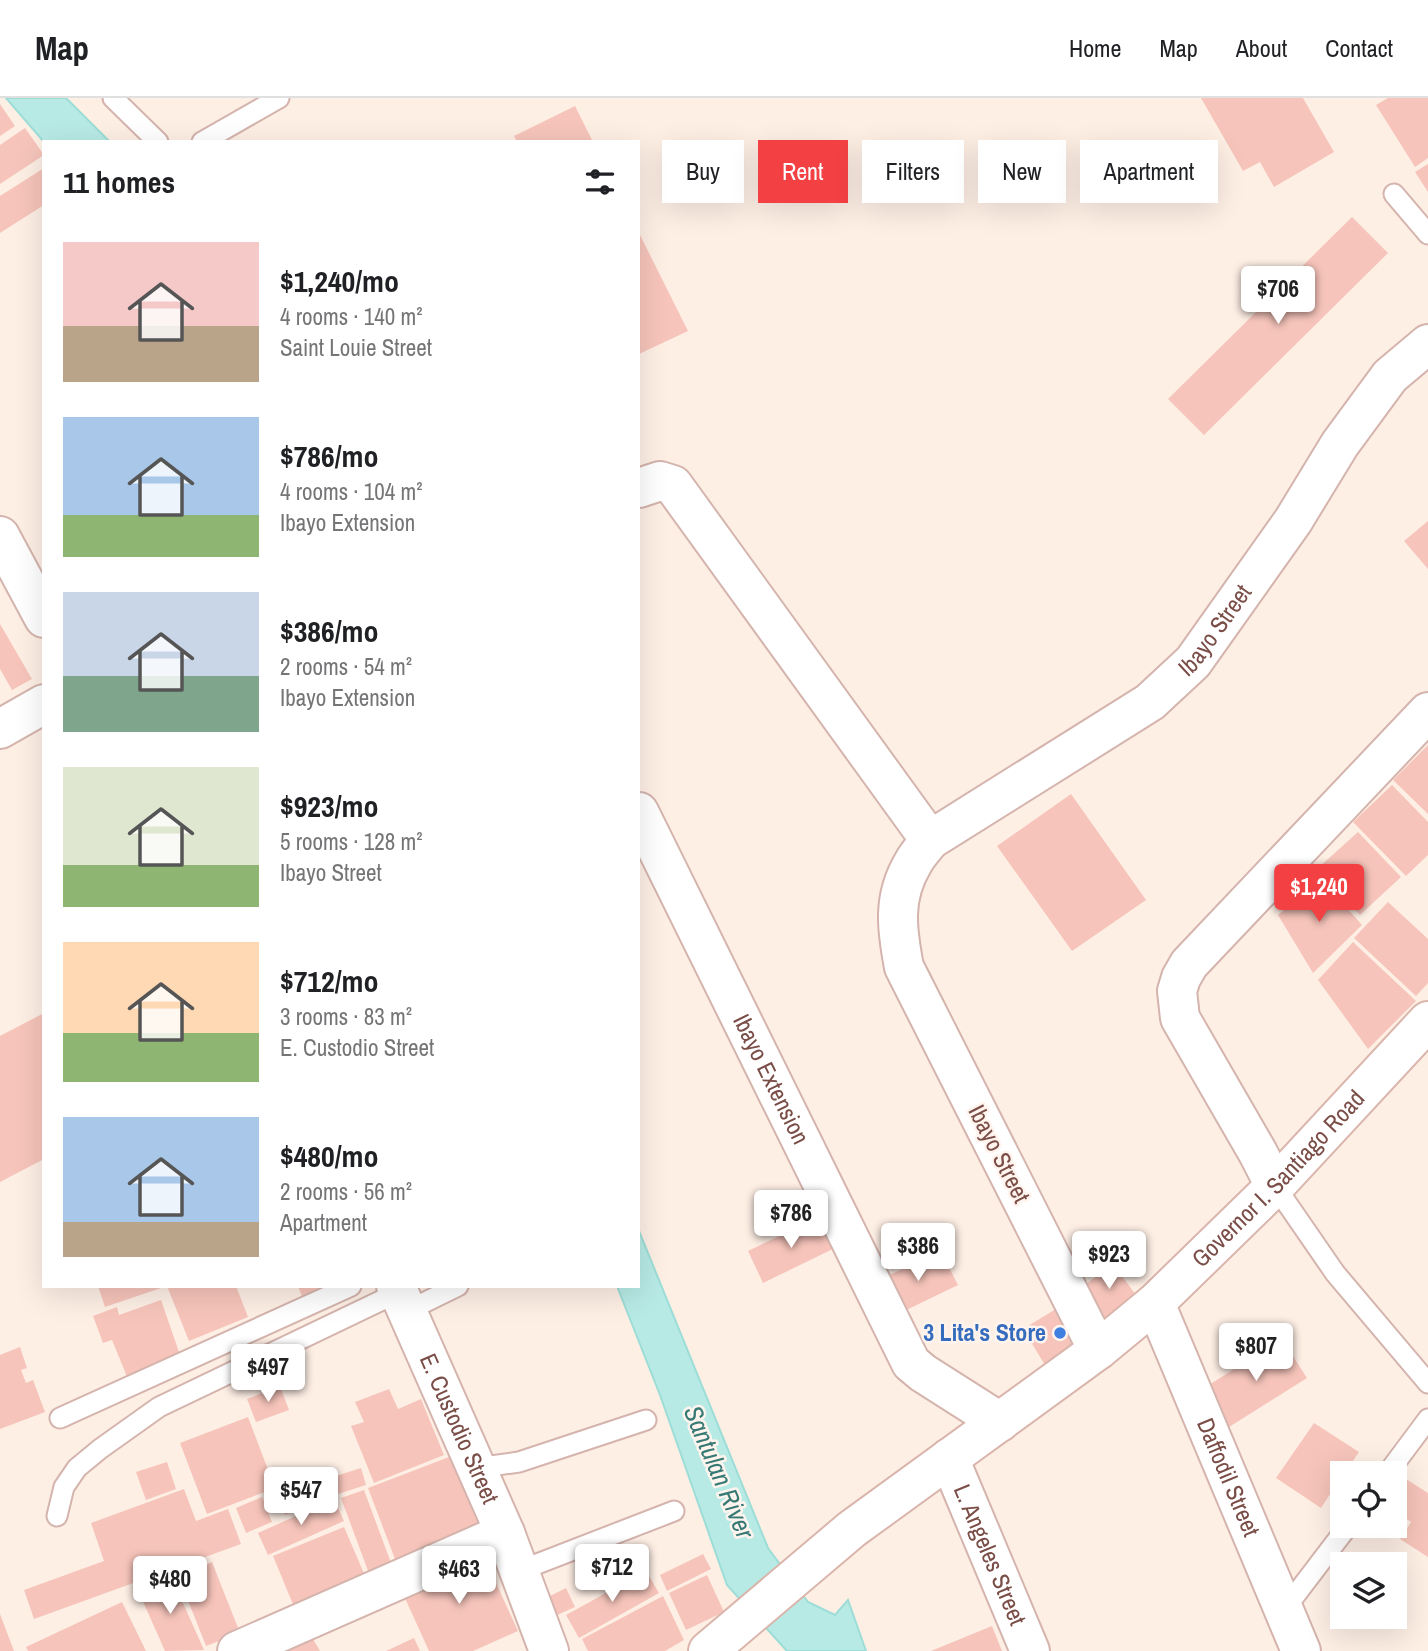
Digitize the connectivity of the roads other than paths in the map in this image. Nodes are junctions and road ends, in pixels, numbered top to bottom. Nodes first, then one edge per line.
1 (113, 98) edge
2 (279, 98) edge
3 (156, 140) edge
4 (206, 140) edge
5 (1394, 194) dead end
6 (1428, 234) edge
7 (1428, 344) edge
8 (649, 484) edge
9 (0, 536) edge
10 (42, 614) edge
11 (42, 705) edge
12 (1428, 712) edge
13 (0, 729) edge
14 (640, 814) edge
15 (930, 840) junction
16 (1428, 1021) edge
17 (1275, 1186) junction
18 (347, 1288) edge
19 (446, 1288) edge
20 (400, 1296) edge
21 (1155, 1303) junction
22 (1098, 1350) junction
23 (1428, 1383) edge
24 (60, 1418) dead end
25 (1428, 1419) edge
26 (646, 1420) dead end
27 (1000, 1422) junction
28 (949, 1458) junction
29 (1397, 1461) edge
30 (476, 1468) junction
31 (674, 1511) dead end
32 (57, 1516) dead end
33 (505, 1533) junction
34 (1339, 1538) edge
35 (519, 1570) junction
36 (1284, 1609) junction
37 (237, 1651) edge
38 (549, 1651) edge
39 (708, 1651) edge
40 (1030, 1651) edge
41 (1301, 1651) edge

1 - 3 lane
2 - 4 lane
5 - 6 lane
7 - 15 street, Ibayo Street
8 - 15 street
9 - 10 street
11 - 13 street
12 - 17 street
14 - 27 street, Ibayo Extension
15 - 22 street, Ibayo Street
16 - 17 street, Governor I. Santiago Road
17 - 21 street, Governor I. Santiago Road
17 - 23 lane
18 - 24 lane
19 - 20 lane
20 - 30 street, E. Custodio Street
20 - 32 lane
21 - 22 street, Governor I. Santiago Road
21 - 36 street, Daffodil Street
22 - 27 street, Governor I. Santiago Road
25 - 29 lane
26 - 30 lane
27 - 28 street, Governor I. Santiago Road
28 - 39 street, Governor I. Santiago Road
28 - 40 street, L. Angeles Street
30 - 33 street, E. Custodio Street
31 - 35 lane
33 - 35 street, E. Custodio Street
33 - 37 street
34 - 36 lane
35 - 38 street, E. Custodio Street
36 - 41 street, Daffodil Street

